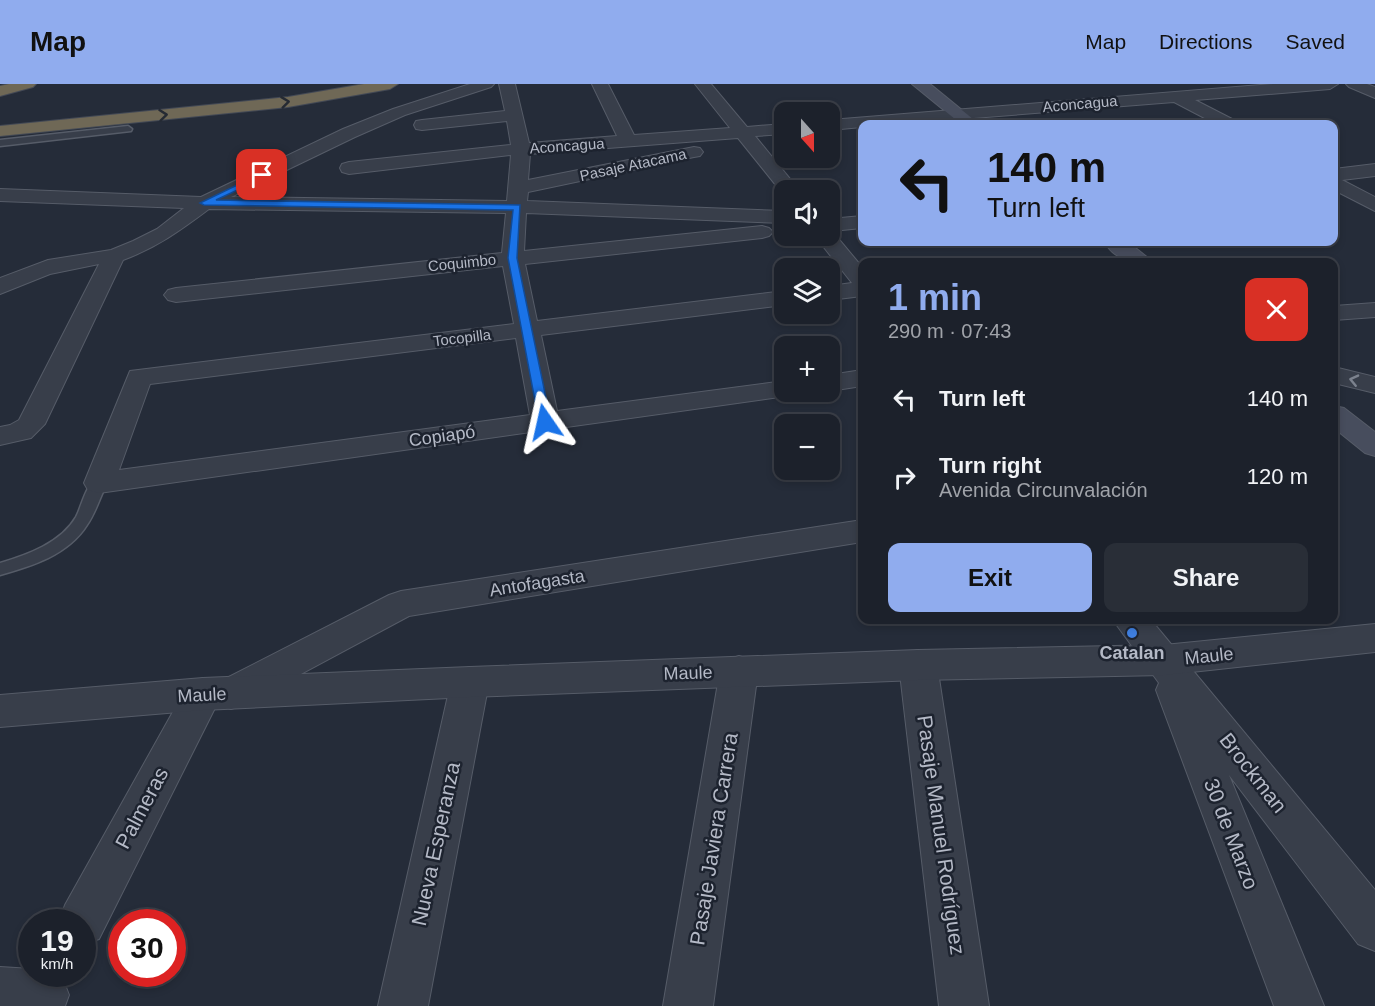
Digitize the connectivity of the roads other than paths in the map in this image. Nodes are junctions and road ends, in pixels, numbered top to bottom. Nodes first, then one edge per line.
1 (28, 84) edge
2 (390, 84) edge
3 (486, 84) edge
4 (507, 84) edge
5 (600, 84) edge
6 (703, 84) edge
7 (920, 84) edge
8 (1154, 84) edge
9 (1330, 84) edge
10 (1354, 84) edge
11 (0, 91) edge
12 (1375, 93) edge
13 (1177, 96) junction
14 (514, 115) junction
15 (965, 120) edge
16 (1221, 120) edge
17 (858, 124) edge
18 (422, 125) dead end
19 (840, 125) edge
20 (128, 129) dead end
21 (774, 130) edge
22 (0, 131) edge
23 (742, 132) junction
24 (628, 141) junction
25 (0, 143) edge
26 (521, 149) junction
27 (349, 168) dead end
28 (1375, 170) edge
29 (1338, 175) edge
30 (782, 180) edge
31 (1338, 185) edge
32 (0, 195) edge
33 (518, 197) junction
34 (204, 203) junction
35 (1375, 205) edge
36 (774, 217) edge
37 (858, 222) edge
38 (840, 224) edge
39 (774, 231) edge
40 (834, 246) edge
41 (1126, 246) edge
42 (114, 256) junction
43 (513, 258) junction
44 (1138, 258) edge
45 (858, 276) edge
46 (0, 287) edge
47 (858, 290) edge
48 (840, 292) edge
49 (176, 295) dead end
50 (774, 299) edge
51 (1375, 310) edge
52 (1338, 313) edge
53 (528, 330) junction
54 (1338, 376) edge
55 (858, 379) edge
56 (840, 381) edge
57 (1375, 385) edge
58 (774, 390) edge
59 (1338, 417) edge
60 (545, 422) junction
61 (0, 436) edge
62 (1375, 447) edge
63 (99, 483) junction
64 (858, 532) edge
65 (0, 569) edge
66 (1134, 624) edge
67 (1375, 638) edge
68 (1164, 660) junction
69 (918, 665) junction
70 (739, 671) junction
71 (470, 682) junction
72 (217, 694) junction
73 (0, 711) edge
74 (90, 909) edge
75 (1375, 927) edge
76 (402, 1006) edge
77 (688, 1006) edge
78 (964, 1006) edge
79 (1299, 1006) edge

1 - 11 highway
22 -> 2 highway
3 - 34 street
4 - 14 street
5 - 24 street
6 - 23 street
7 - 15 main road
8 - 13 street
9 - 13 street, Aconcagua
10 - 12 street
13 - 15 street, Aconcagua
13 - 16 street
14 - 18 street
14 - 26 street
17 - 19 street, Aconcagua
20 - 25 lane
21 - 23 street, Aconcagua
23 - 24 street, Aconcagua
23 - 30 street
23 - 33 street, Pasaje Atacama
24 - 26 street, Aconcagua
26 - 27 street, Aconcagua
26 - 33 street
28 - 29 street
31 - 35 street
32 - 34 street
33 - 34 street
33 - 36 street
33 - 43 street
34 - 42 street
37 - 38 street
39 - 43 street, Coquimbo
40 - 45 street
41 - 44 main road
42 - 46 street
42 - 61 street
43 - 49 street, Coquimbo
43 - 53 street
47 - 48 street
50 - 53 street, Tocopilla
51 - 52 street
53 - 60 street
53 - 63 street, Tocopilla
57 -> 54 street
55 - 56 street
58 - 60 street, Copiapó
59 - 62 main road
60 - 63 street, Copiapó
63 - 65 lane
64 - 72 street, Antofagasta
66 - 68 street, Brockman
67 - 68 street, Maule
68 - 69 street, Maule
68 - 75 street, Brockman
68 - 79 street, 30 de Marzo
69 - 70 street, Maule
69 - 78 street, Pasaje Manuel Rodríguez
70 - 71 street, Maule
70 - 77 street, Pasaje Javiera Carrera
71 - 72 street, Maule
71 - 76 street, Nueva Esperanza
72 - 73 street, Maule
72 - 74 street, Palmeras

